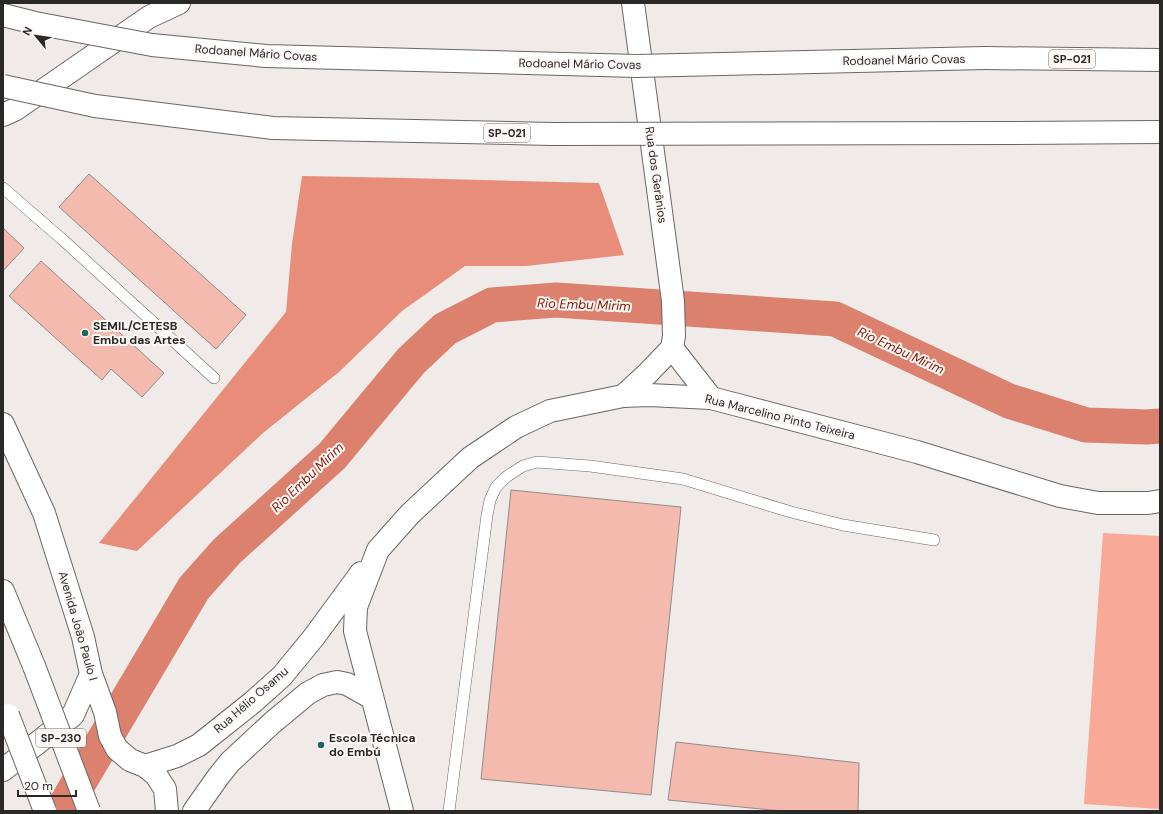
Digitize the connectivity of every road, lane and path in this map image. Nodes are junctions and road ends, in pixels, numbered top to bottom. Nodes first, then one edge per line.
1 (179, 3) edge
2 (633, 3) edge
3 (3, 15) edge
4 (1160, 60) edge
5 (3, 86) edge
6 (3, 115) edge
7 (1160, 132) edge
8 (3, 188) edge
9 (673, 342) junction
10 (214, 378) dead end
11 (623, 396) junction
12 (711, 398) junction
13 (3, 424) edge
14 (1160, 501) edge
15 (934, 540) dead end
16 (378, 550) junction
17 (3, 591) edge
18 (91, 674) junction
19 (372, 698) junction
20 (6, 708) edge
21 (73, 715) junction
22 (106, 717) junction
23 (145, 766) junction
24 (3, 770) edge
25 (45, 811) edge
26 (88, 811) edge
27 (167, 811) edge
28 (194, 811) edge
29 (402, 811) edge
30 (449, 811) edge

1 - 6 main road
2 - 9 main road, Rua dos Gerânios
3 - 4 main road, Rodoanel Mário Covas / SP-021, bridge
5 - 7 main road, SP-021, bridge
8 - 10 lane
9 - 11 main road
9 - 12 main road
11 - 12 main road, Rua Marcelino Pinto Teixeira
11 - 16 main road, Rua Marcelino Pinto Teixeira
12 - 14 main road, Rua Marcelino Pinto Teixeira
13 - 18 main road, Avenida João Paulo I
15 - 30 lane
16 - 19 main road, Rua Marcelino Pinto Teixeira
16 - 23 main road, Rua Hélio Osamu
17 - 26 main road, SP-230, bridge
18 - 21 main road
18 - 22 main road, Avenida João Paulo I
19 - 28 main road
19 - 29 main road, Rua Marcelino Pinto Teixeira
20 - 25 main road, bridge
21 - 22 main road
21 - 24 main road
22 - 23 main road, Avenida João Paulo I
23 - 27 main road, Avenida João Paulo I

